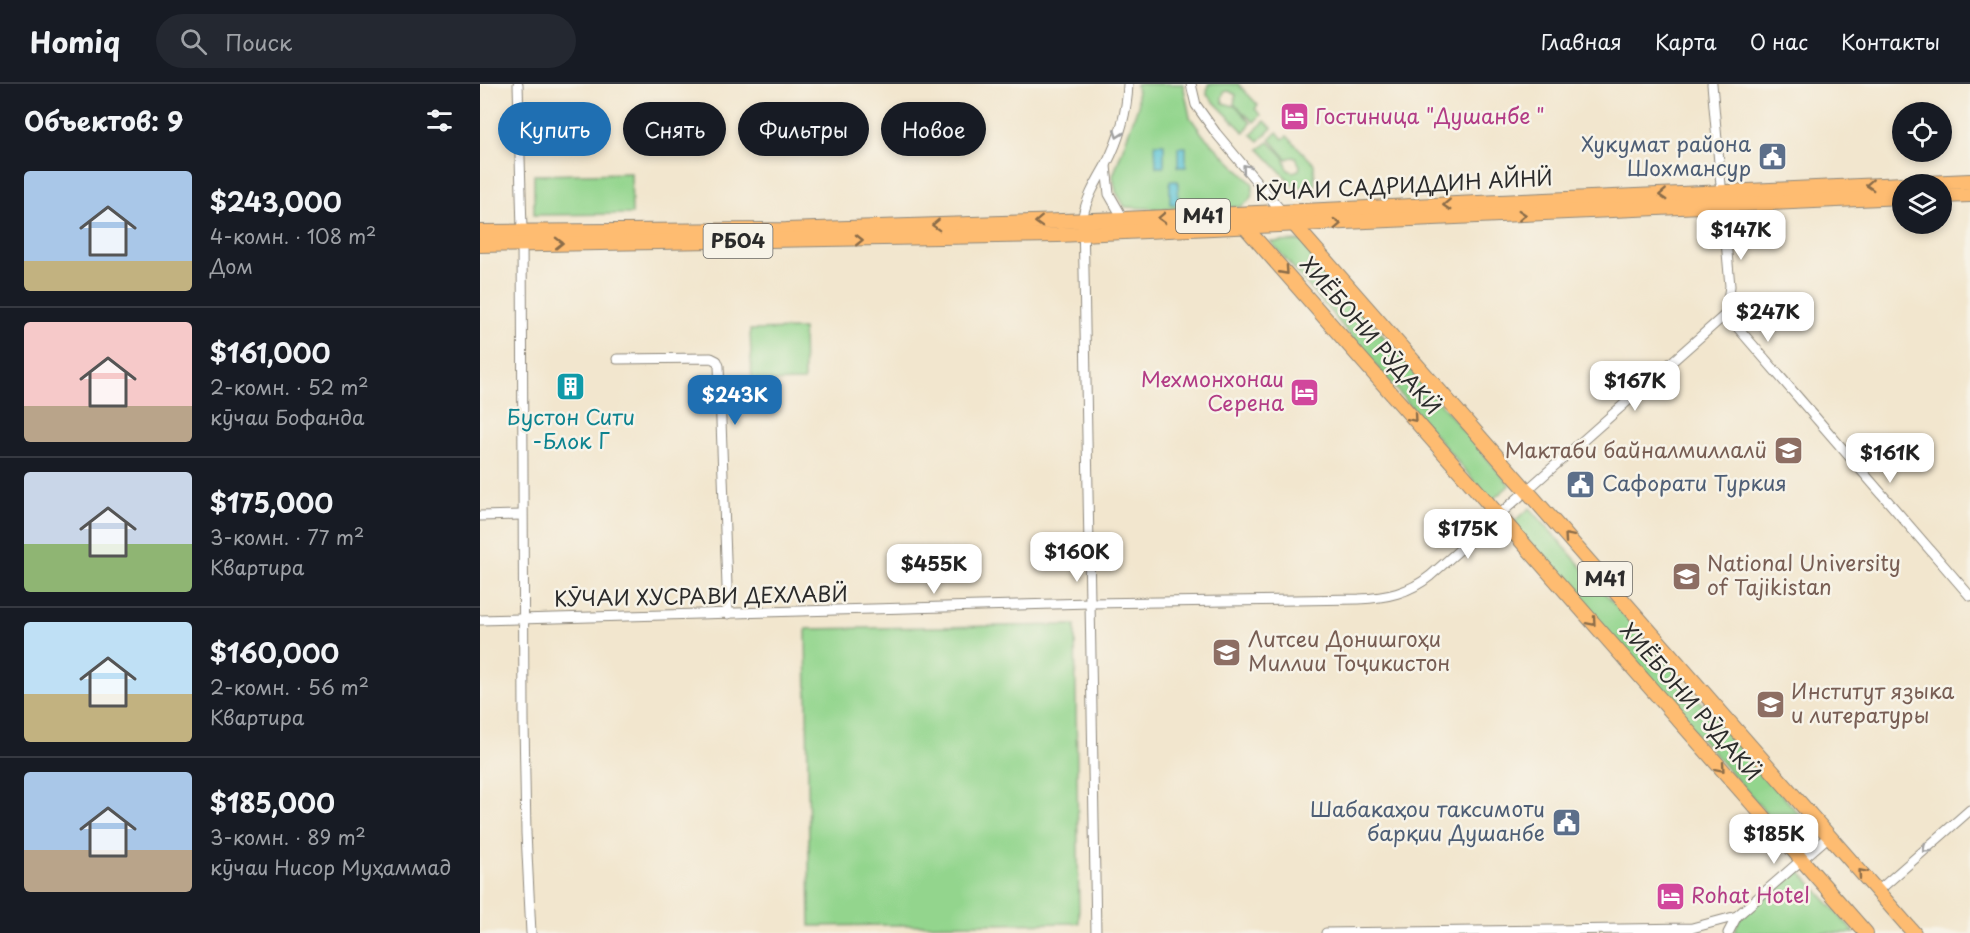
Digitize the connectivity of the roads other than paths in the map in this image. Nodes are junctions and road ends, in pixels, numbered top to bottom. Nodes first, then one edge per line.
1 (518, 84) edge
2 (1128, 84) edge
3 (1191, 84) edge
4 (1712, 84) edge
5 (1106, 164) junction
6 (1970, 181) edge
7 (1952, 182) edge
8 (1892, 185) edge
9 (1970, 195) edge
10 (1952, 196) edge
11 (1892, 197) edge
12 (1722, 199) junction
13 (1484, 210) junction
14 (1283, 213) junction
15 (1123, 219) junction
16 (1295, 226) junction
17 (1083, 227) junction
18 (1246, 228) junction
19 (995, 230) joint
20 (1132, 231) junction
21 (480, 232) edge
22 (522, 237) junction
23 (480, 244) edge
24 (1725, 314) junction
25 (617, 359) dead end
26 (1526, 489) junction
27 (522, 514) junction
28 (1498, 515) junction
29 (480, 516) edge
30 (1970, 596) edge
31 (1090, 603) junction
32 (728, 614) junction
33 (524, 619) junction
34 (480, 620) edge
35 (1970, 810) edge
36 (1829, 836) junction
37 (1801, 860) junction
38 (1878, 891) junction
39 (1737, 916) junction
40 (1692, 928) junction
41 (1428, 932) edge
42 (531, 933) edge
43 (1096, 933) edge
44 (1326, 933) edge
45 (1703, 933) edge
46 (1728, 933) edge
47 (1866, 933) edge
48 (1914, 933) edge

1 - 22 street
2 -> 5 street
14 -> 3 street
4 - 12 street
5 - 15 street
5 - 17 street
6 - 7 highway, КӮЧАИ САДРИДДИН АЙНӢ / M41
8 -> 12 highway, КӮЧАИ САДРИДДИН АЙНӢ / M41
9 - 10 highway
11 - 12 highway, КӮЧАИ САДРИДДИН АЙНӢ / M41
12 - 13 highway, КӮЧАИ САДРИДДИН АЙНӢ / M41
12 - 24 street
13 -> 14 highway, КӮЧАИ САДРИДДИН АЙНӢ / M41
16 -> 13 highway, КӮЧАИ САДРИДДИН АЙНӢ / M41
14 -> 15 highway, КӮЧАИ САДРИДДИН АЙНӢ / M41
14 - 16 highway
15 - 17 highway, КӮЧАИ САДРИДДИН АЙНӢ / M41
15 - 20 street
16 - 18 highway, КӮЧАИ САДРИДДИН АЙНӢ / M41
16 - 26 highway, M41
17 - 19 highway, КӮЧАИ САДРИДДИН АЙНӢ / M41
17 - 20 highway, КӮЧАИ САДРИДДИН АЙНӢ / M41
17 - 31 street
18 - 20 highway, КӮЧАИ САДРИДДИН АЙНӢ / M41
18 -> 28 highway, ХИЁБОНИ РӮДАКӢ / M41
19 - 22 highway, КӮЧАИ САДРИДДИН АЙНӢ / РБ04
21 - 22 highway, КӮЧАИ САДРИДДИН АЙНӢ / РБ04
22 - 23 highway, КӮЧАИ САДРИДДИН АЙНӢ / РБ04
22 - 27 street
24 - 26 street, КӮЧАИ ХУСРАВИ ДЕХЛАВӢ
24 - 30 street
25 - 32 street
26 - 28 street, КӮЧАИ ХУСРАВИ ДЕХЛАВӢ
36 -> 26 highway, M41
27 - 29 street
27 - 33 street
28 - 31 street, КӮЧАИ ХУСРАВИ ДЕХЛАВӢ
28 -> 37 highway, ХИЁБОНИ РӮДАКӢ / M41
31 - 32 street, КӮЧАИ ХУСРАВИ ДЕХЛАВӢ
31 - 43 street
32 - 33 street, КӮЧАИ ХУСРАВИ ДЕХЛАВӢ
33 - 34 street, КӮЧАИ ХУСРАВИ ДЕХЛАВӢ
33 - 42 street
35 -> 38 street
36 - 37 street
38 -> 36 highway, M41
37 - 39 street
37 - 47 highway, ХИЁБОНИ РӮДАКӢ / M41
38 - 48 highway, M41
39 - 40 street
39 - 46 street
40 - 41 street
40 - 45 street
41 - 44 street

